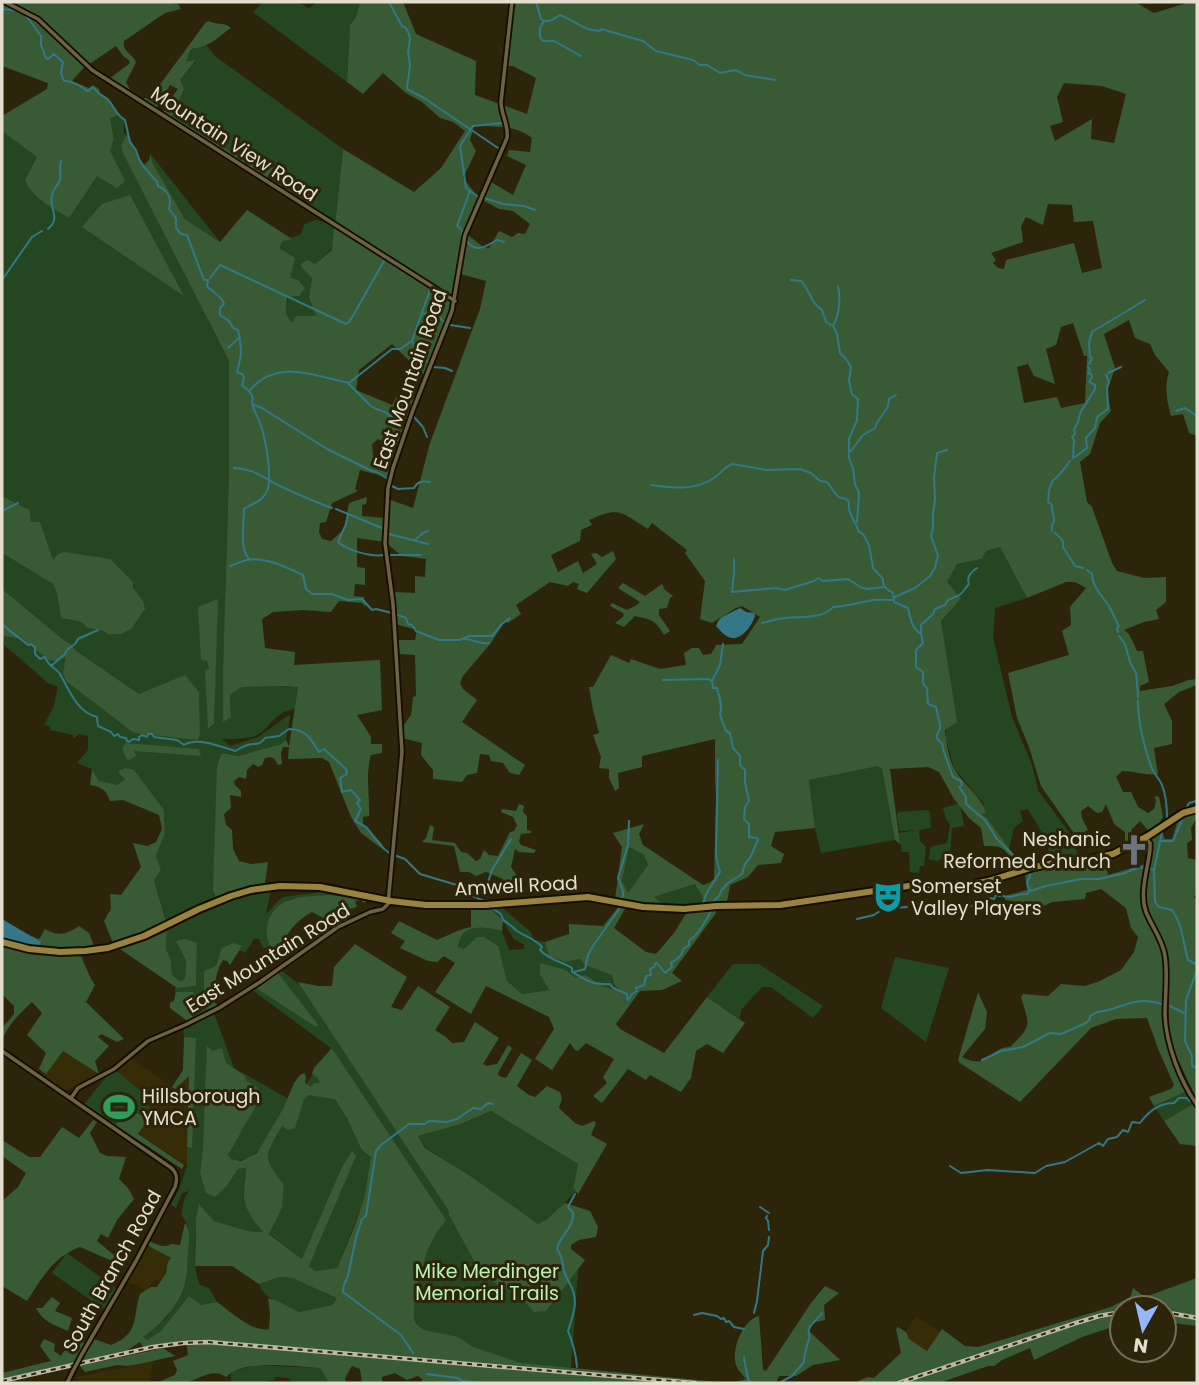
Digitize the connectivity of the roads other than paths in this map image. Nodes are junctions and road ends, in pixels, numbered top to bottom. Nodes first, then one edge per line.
1 (5, 2) edge
2 (512, 2) edge
3 (455, 301) junction
4 (1197, 809) edge
5 (1149, 838) junction
6 (376, 898) junction
7 (388, 901) junction
8 (378, 909) junction
9 (2, 942) edge
10 (2, 1051) edge
11 (71, 1098) junction
12 (1194, 1101) edge
13 (67, 1383) edge

1 - 3 street, Mountain View Road
2 - 3 street, East Mountain Road
3 - 7 street, East Mountain Road
4 - 5 main road, Amwell Road
5 - 7 main road, Amwell Road
5 - 12 street
6 - 7 main road, Amwell Road
6 - 8 street
6 - 9 main road, Amwell Road
7 - 8 street, East Mountain Road
8 - 11 street, East Mountain Road
10 - 11 street, South Branch Road
11 - 13 street, South Branch Road, bridge

